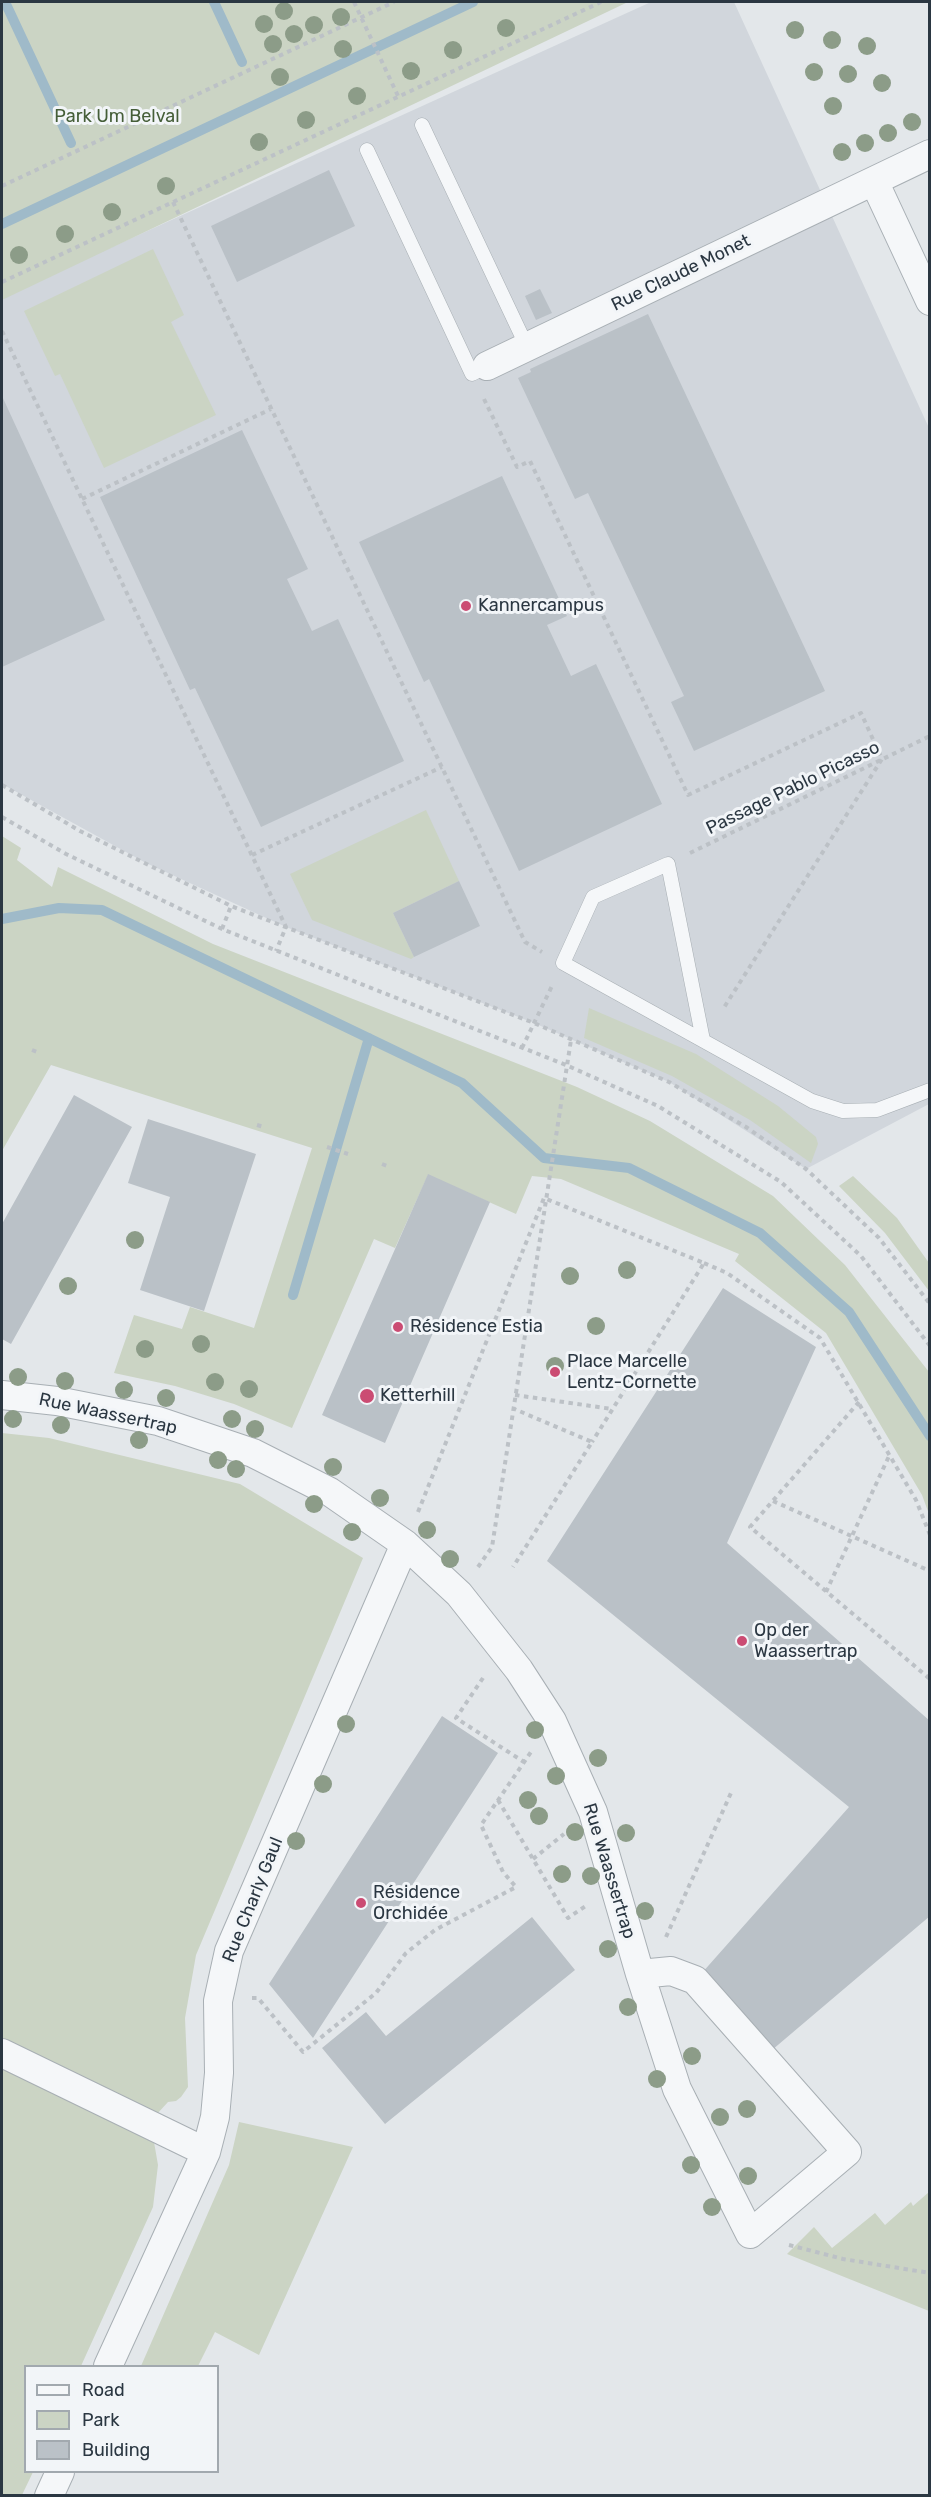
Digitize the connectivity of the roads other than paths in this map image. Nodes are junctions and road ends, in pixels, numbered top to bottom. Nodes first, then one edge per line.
1 (422, 125) dead end
2 (367, 150) dead end
3 (927, 162) edge
4 (874, 181) junction
5 (930, 301) edge
6 (527, 347) junction
7 (480, 370) joint
8 (703, 1040) junction
9 (930, 1090) edge
10 (2, 1395) edge
11 (405, 1544) junction
12 (640, 1974) junction
13 (2, 2053) edge
14 (206, 2152) junction
15 (109, 2365) edge
16 (60, 2473) edge
17 (49, 2496) edge

1 - 6 lane
2 - 7 lane
3 - 4 street, Rue Claude Monet
4 - 5 street
4 - 6 street, Rue Claude Monet
6 - 7 street, Rue Claude Monet
8 - 8 lane
8 - 9 lane
10 - 11 street, Rue Waassertrap
11 - 12 street, Rue Waassertrap
11 - 14 street, Rue Charly Gaul
12 - 12 street, Rue Waassertrap
13 - 14 street
14 - 15 street, Rue Charly Gaul
16 - 17 street

